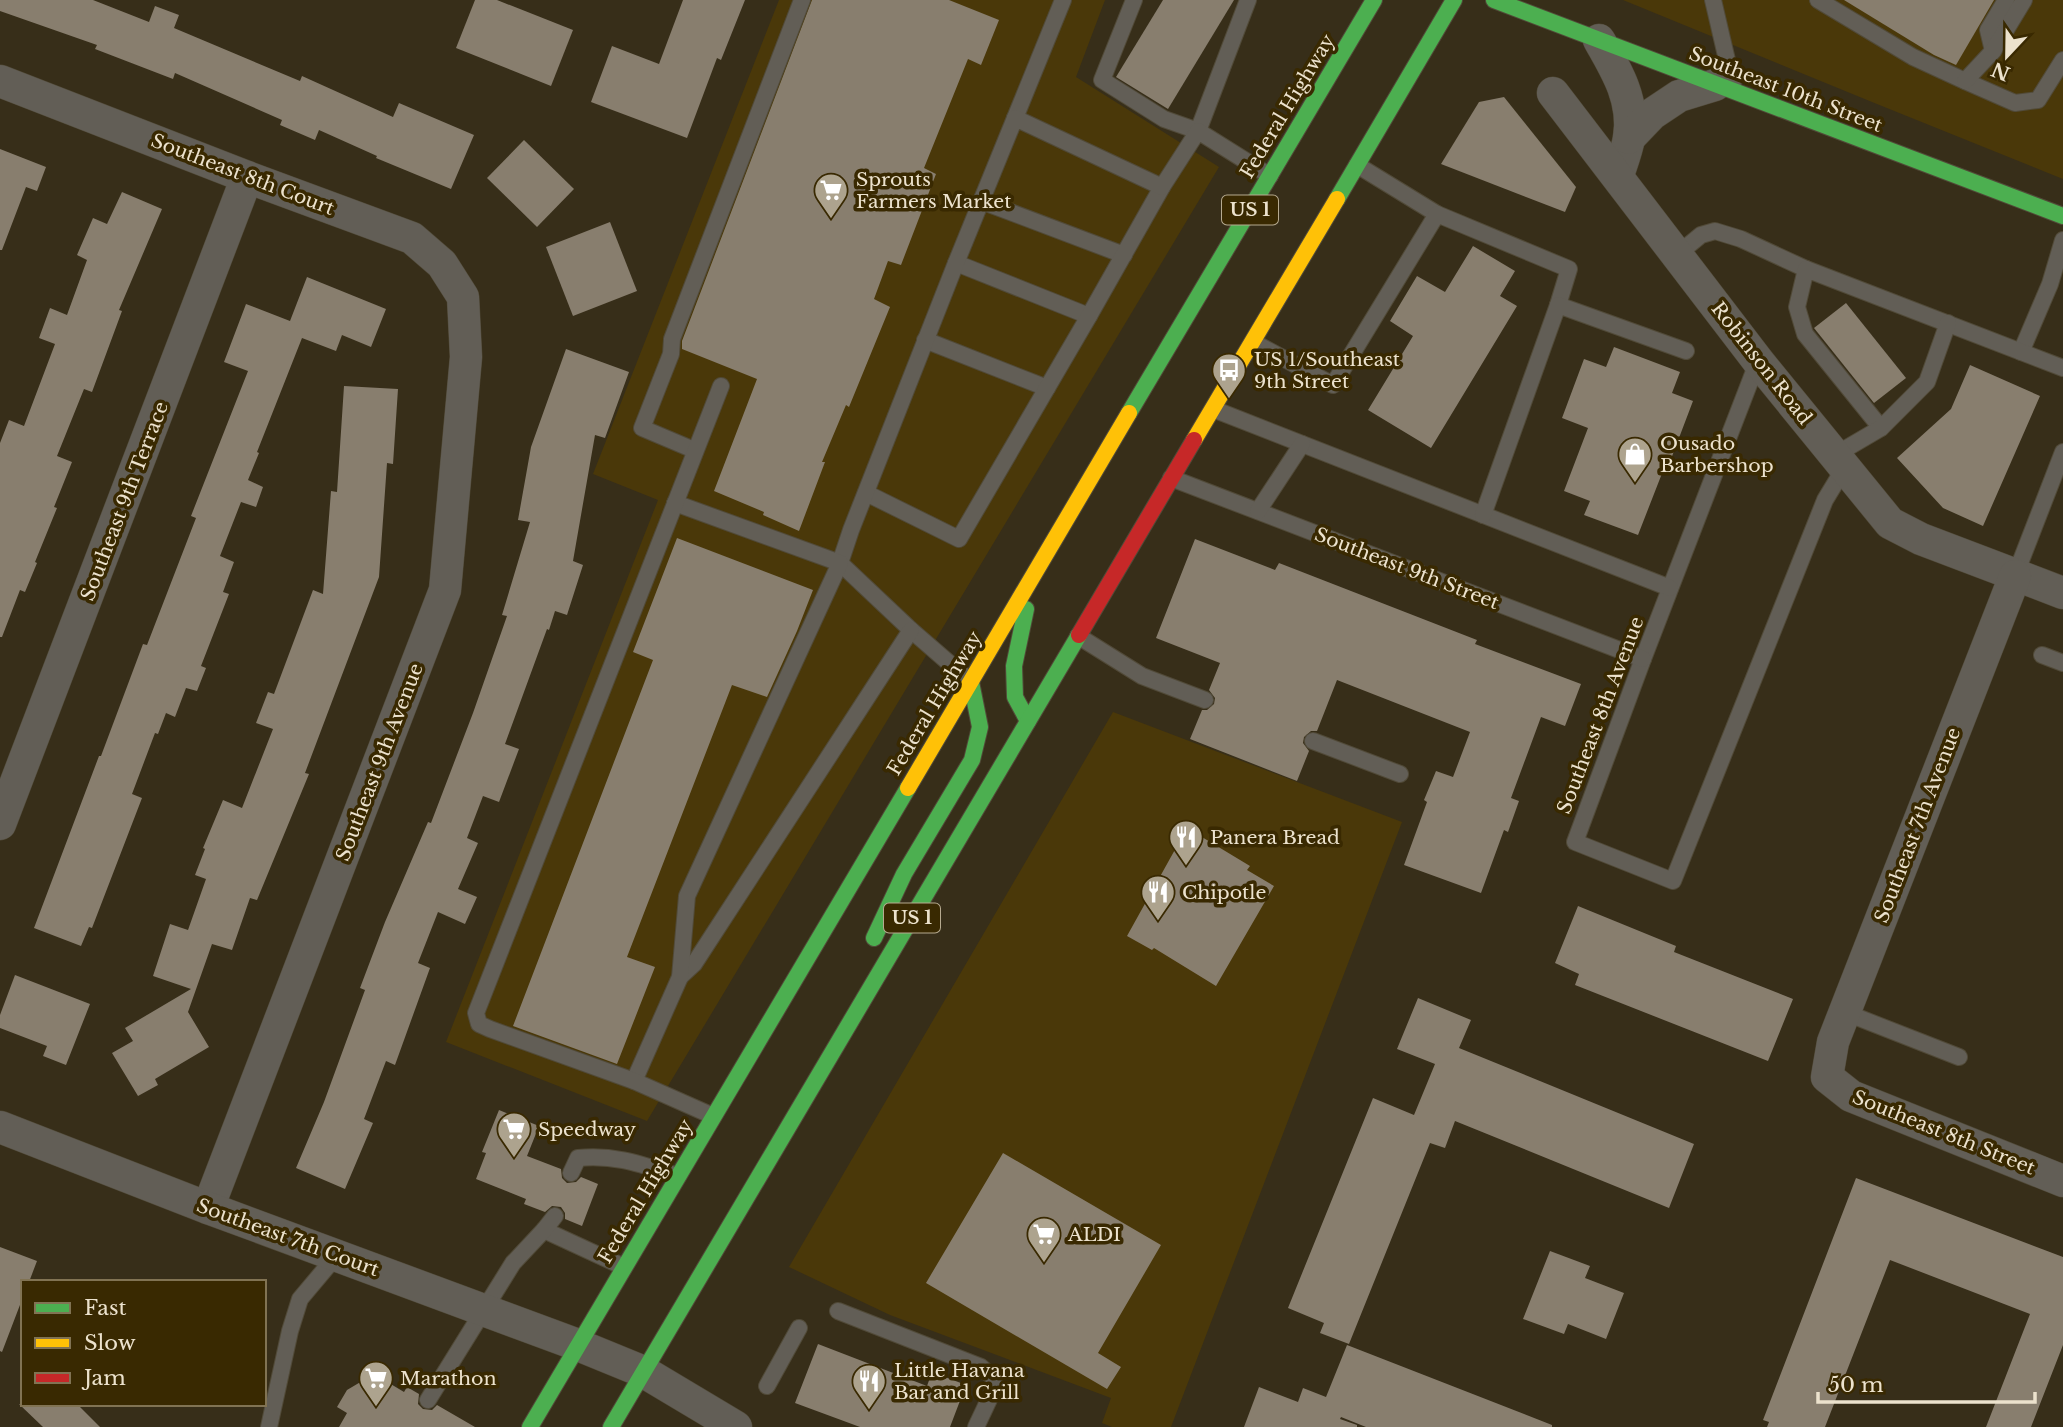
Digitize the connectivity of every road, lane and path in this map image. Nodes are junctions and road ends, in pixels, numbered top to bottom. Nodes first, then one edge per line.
1 (802, 0) edge
2 (1063, 0) edge
3 (1134, 0) edge
4 (1248, 0) edge
5 (1374, 0) edge
6 (1454, 0) edge
7 (1494, 0) edge
8 (1713, 0) edge
9 (1818, 0) edge
10 (2006, 0) edge
11 (2024, 0) edge
12 (1599, 40) junction
13 (1993, 51) junction
14 (2063, 60) edge
15 (0, 81) edge
16 (1965, 81) junction
17 (1725, 89) junction
18 (1553, 93) dead end
19 (1015, 118) junction
20 (1198, 131) junction
21 (1629, 138) junction
22 (1357, 165) junction
23 (1618, 175) junction
24 (1270, 176) junction
25 (247, 177) junction
26 (1162, 187) junction
27 (981, 201) junction
28 (1437, 214) junction
29 (2063, 216) edge
30 (2063, 240) edge
31 (1678, 254) junction
32 (1124, 255) junction
33 (956, 263) junction
34 (1806, 269) junction
35 (463, 297) joint
36 (1558, 305) junction
37 (1089, 316) junction
38 (1948, 323) junction
39 (925, 340) junction
40 (1253, 342) junction
41 (1686, 351) dead end
42 (2021, 352) junction
43 (1758, 360) junction
44 (2063, 368) edge
45 (721, 387) dead end
46 (1047, 388) junction
47 (1213, 409) junction
48 (1881, 428) junction
49 (1302, 444) junction
50 (694, 450) junction
51 (2063, 453) edge
52 (1840, 461) junction
53 (1171, 478) junction
54 (866, 493) junction
55 (675, 503) junction
56 (1258, 511) junction
57 (1483, 515) junction
58 (840, 563) junction
59 (1033, 576) junction
60 (2015, 576) junction
61 (1670, 588) junction
62 (2063, 593) edge
63 (911, 630) junction
64 (1078, 636) junction
65 (2042, 655) dead end
66 (1643, 659) junction
67 (2063, 663) edge
68 (971, 682) junction
69 (1205, 700) dead end
70 (1028, 720) junction
71 (1313, 741) dead end
72 (1401, 774) dead end
73 (0, 824) edge
74 (680, 977) junction
75 (872, 984) junction
76 (1844, 1013) junction
77 (1959, 1056) dead end
78 (1827, 1077) joint
79 (634, 1081) junction
80 (714, 1116) junction
81 (0, 1127) edge
82 (571, 1173) dead end
83 (678, 1176) junction
84 (2063, 1181) edge
85 (208, 1208) junction
86 (555, 1216) dead end
87 (544, 1230) junction
88 (337, 1255) junction
89 (624, 1267) junction
90 (485, 1310) junction
91 (838, 1311) dead end
92 (799, 1328) dead end
93 (578, 1345) junction
94 (644, 1372) junction
95 (767, 1386) dead end
96 (428, 1400) dead end
97 (981, 1426) edge
98 (269, 1427) edge
99 (530, 1427) edge
100 (611, 1427) edge
101 (736, 1427) edge

1 - 50 lane
2 - 19 lane
3 - 20 lane
4 - 20 lane
5 - 24 main road, Federal Highway / US 1
6 - 22 main road, US 1
7 - 12 main road, Southeast 10th Street
8 - 17 lane
9 - 16 lane
10 - 13 lane
11 - 13 lane
12 - 17 main road, Southeast 10th Street
12 - 21 street
13 - 16 lane
14 - 16 lane
15 - 25 street, Southeast 8th Court
17 - 21 street
17 - 29 main road, Southeast 10th Street
18 - 23 street, Robinson Road
19 - 26 lane
19 - 27 lane
20 - 24 lane
20 - 26 lane
21 - 23 street
22 - 28 lane
22 - 40 main road, US 1
23 - 31 street, Robinson Road
24 - 59 main road, Federal Highway / US 1
25 - 35 street, Southeast 8th Court
25 - 73 street, Southeast 9th Terrace
26 - 32 lane
27 - 32 lane
27 - 33 lane
28 - 36 lane
28 - 40 lane
30 - 42 lane
31 - 34 lane
31 - 43 street, Robinson Road
32 - 37 lane
33 - 37 lane
33 - 39 lane
34 - 38 lane
34 - 48 lane
35 - 85 street, Southeast 9th Avenue
36 - 41 lane
36 - 57 lane
37 - 46 lane
38 - 42 lane
38 - 48 lane
39 - 46 lane
39 - 54 lane
40 - 47 main road, US 1
42 - 44 lane
43 - 52 street, Robinson Road
43 - 61 lane, Southeast 8th Avenue
45 - 50 lane
46 - 54 lane
47 - 49 lane
47 - 53 main road, US 1
48 - 52 lane
49 - 56 lane
49 - 57 lane
50 - 55 lane
51 - 60 lane
52 - 60 street, Robinson Road
52 - 66 lane, Southeast 8th Avenue
53 - 56 lane, Southeast 9th Street
53 - 64 main road, US 1
54 - 58 lane
55 - 58 lane
55 - 79 lane
56 - 66 lane, Southeast 9th Street
57 - 61 lane
58 - 63 lane
58 - 74 lane
59 - 68 main road, Federal Highway / US 1
59 - 70 main road
60 - 62 street
60 - 76 street, Southeast 7th Avenue
61 - 66 lane, Southeast 8th Avenue
63 - 68 lane
63 - 74 lane
64 - 69 lane
64 - 70 main road, US 1
65 - 67 lane
68 - 75 main road
68 - 80 main road, Federal Highway / US 1
70 - 75 main road, US 1
71 - 72 lane
74 - 79 lane
75 - 94 main road, US 1
76 - 77 lane
76 - 78 street, Southeast 7th Avenue
78 - 84 street, Southeast 8th Street
79 - 80 lane
80 - 83 main road, Federal Highway / US 1
81 - 85 street, Southeast 7th Court
82 - 83 lane
83 - 89 main road, Federal Highway / US 1
85 - 88 street, Southeast 7th Court
86 - 87 lane
87 - 89 lane
87 - 90 lane
88 - 90 street, Southeast 7th Court
88 - 98 lane
89 - 93 main road, Federal Highway / US 1
90 - 93 street, Southeast 7th Court
90 - 96 lane
91 - 97 lane
92 - 95 lane
93 - 94 street, Southeast 7th Court
93 - 99 main road, Federal Highway / US 1
94 - 100 main road, US 1
94 - 101 street, Southeast 7th Court

